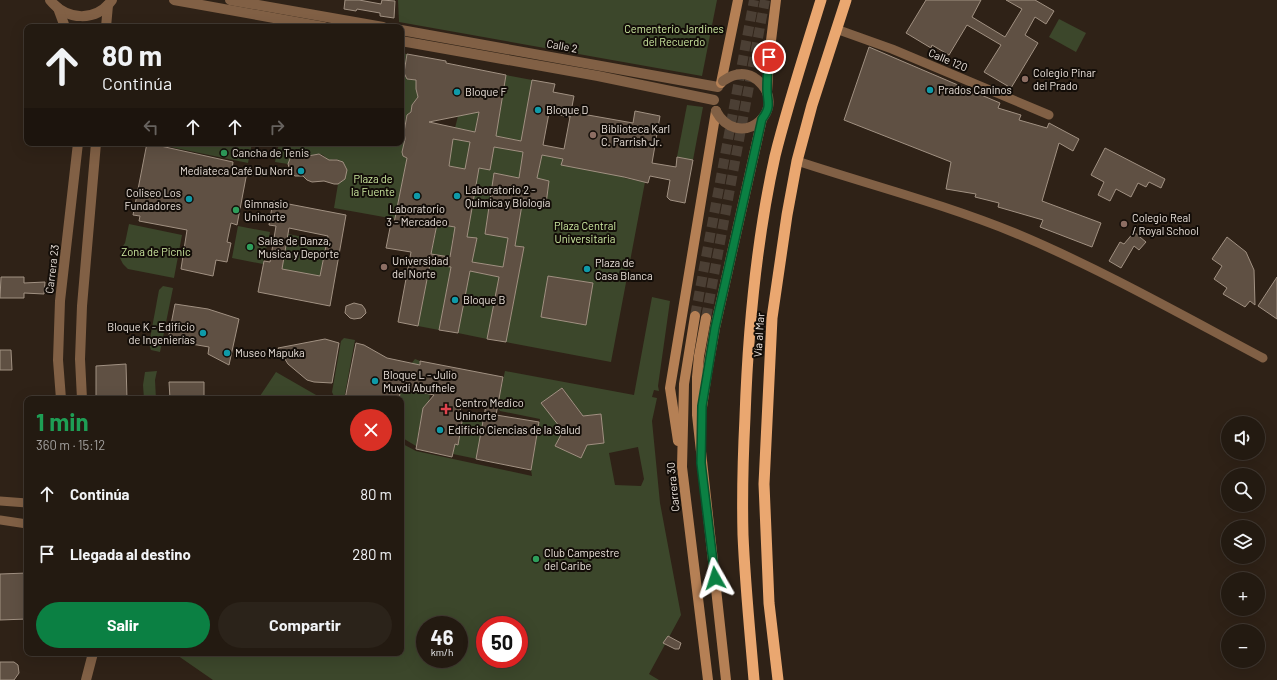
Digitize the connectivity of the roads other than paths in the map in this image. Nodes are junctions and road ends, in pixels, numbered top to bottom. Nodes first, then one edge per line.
1 (50, 0) edge
2 (174, 0) edge
3 (230, 0) edge
4 (738, 0) edge
5 (776, 0) edge
6 (821, 0) edge
7 (846, 0) edge
8 (110, 3) edge
9 (58, 8) junction
10 (64, 24) edge
11 (106, 24) edge
12 (307, 24) edge
13 (366, 24) edge
14 (836, 29) junction
15 (404, 31) edge
16 (404, 42) edge
17 (599, 65) junction
18 (598, 76) junction
19 (721, 83) junction
20 (767, 91) junction
21 (714, 100) junction
22 (716, 111) junction
23 (1049, 115) dead end
24 (761, 120) junction
25 (78, 146) edge
26 (96, 146) edge
27 (797, 161) junction
28 (695, 316) tunnel mouth
29 (706, 318) tunnel mouth
30 (1263, 358) dead end
31 (61, 396) edge
32 (82, 396) edge
33 (701, 463) junction
34 (682, 467) junction
35 (0, 501) edge
36 (24, 503) edge
37 (0, 520) edge
38 (24, 524) edge
39 (92, 656) edge
40 (86, 680) edge
41 (708, 680) edge
42 (726, 680) edge
43 (754, 680) edge
44 (778, 680) edge

1 - 9 street
2 - 12 street
3 - 13 street
4 - 19 main road
5 - 20 main road
6 - 43 highway, Vía al Mar
7 - 14 highway, Vía al Mar
8 - 9 street
8 - 11 street
9 - 10 street
14 - 23 street, Calle 120
14 - 27 highway, Vía al Mar
15 - 17 street, Calle 2
16 - 18 street
17 - 18 street
17 - 19 street, Calle 2
18 - 21 street
19 - 20 street, bridge
19 - 21 street
20 - 24 street
21 - 22 street
22 - 24 street, bridge
22 - 34 main road
24 - 33 main road
25 - 31 street, Carrera 23
26 - 32 street
27 - 30 street
27 - 44 highway, Vía al Mar
28 - 34 main road, Carrera 30
29 - 33 main road
33 - 42 main road
34 - 41 main road, Carrera 30
35 - 36 street
37 - 38 street
39 - 40 street

